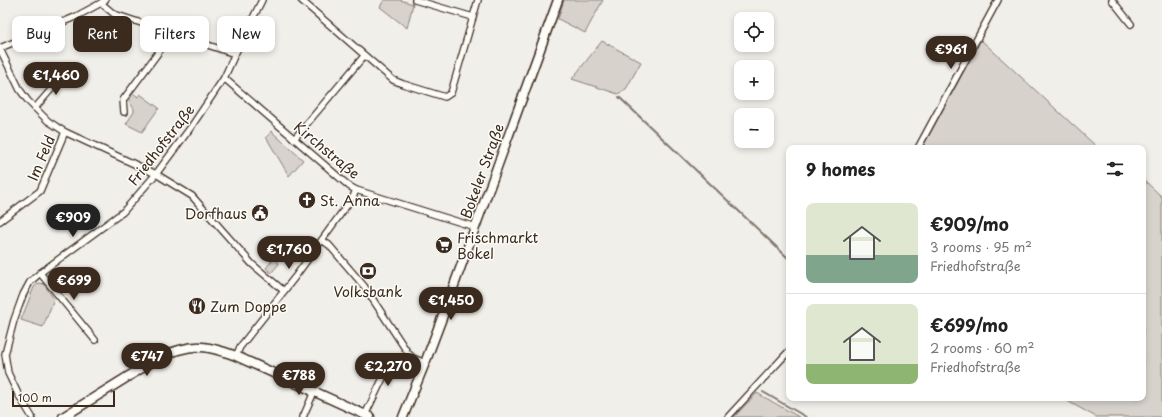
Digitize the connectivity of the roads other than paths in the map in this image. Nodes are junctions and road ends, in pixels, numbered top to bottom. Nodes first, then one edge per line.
1 (262, 0) edge
2 (301, 0) edge
3 (415, 0) edge
4 (478, 0) edge
5 (558, 0) edge
6 (998, 0) edge
7 (1112, 0) edge
8 (103, 2) edge
9 (473, 17) junction
10 (140, 23) edge
11 (1131, 24) dead end
12 (209, 46) edge
13 (0, 49) edge
14 (159, 52) edge
15 (235, 54) junction
16 (364, 56) junction
17 (69, 75) dead end
18 (224, 78) junction
19 (35, 108) junction
20 (124, 112) dead end
21 (65, 132) junction
22 (294, 139) junction
23 (920, 145) edge
24 (156, 174) junction
25 (356, 190) junction
26 (0, 221) edge
27 (475, 227) junction
28 (322, 240) junction
29 (40, 273) junction
30 (284, 291) junction
31 (95, 340) dead end
32 (786, 354) edge
33 (236, 356) junction
34 (425, 363) junction
35 (372, 370) dead end
36 (314, 392) junction
37 (368, 416) edge
38 (32, 417) edge
39 (63, 417) edge
40 (303, 417) edge
41 (403, 417) edge
42 (728, 417) edge

1 - 15 street, Friedhofstraße
2 - 16 street
3 - 9 street
4 - 9 street
5 - 27 main road, Bokeler Straße
6 - 23 street
7 - 11 street
8 - 10 street
8 - 13 street
9 - 16 street
12 - 15 street
13 - 19 street
14 - 20 street
15 - 18 street, Friedhofstraße
16 - 22 street
17 - 19 street
18 - 22 street, Kirchstraße
18 - 24 street, Friedhofstraße
19 - 21 street
21 - 24 street
21 - 26 street, Im Feld
22 - 25 street, Kirchstraße
24 - 29 street, Friedhofstraße
24 - 30 street
25 - 27 street, Kirchstraße
25 - 28 street
27 - 34 main road, Bokeler Straße
28 - 30 street
28 - 34 street
29 - 31 street
29 - 38 street, Friedhofstraße
30 - 33 street
32 - 42 street
33 - 36 main road
33 - 39 main road
34 - 41 main road, Bokeler Straße
35 - 37 street
36 - 37 main road
36 - 40 street

